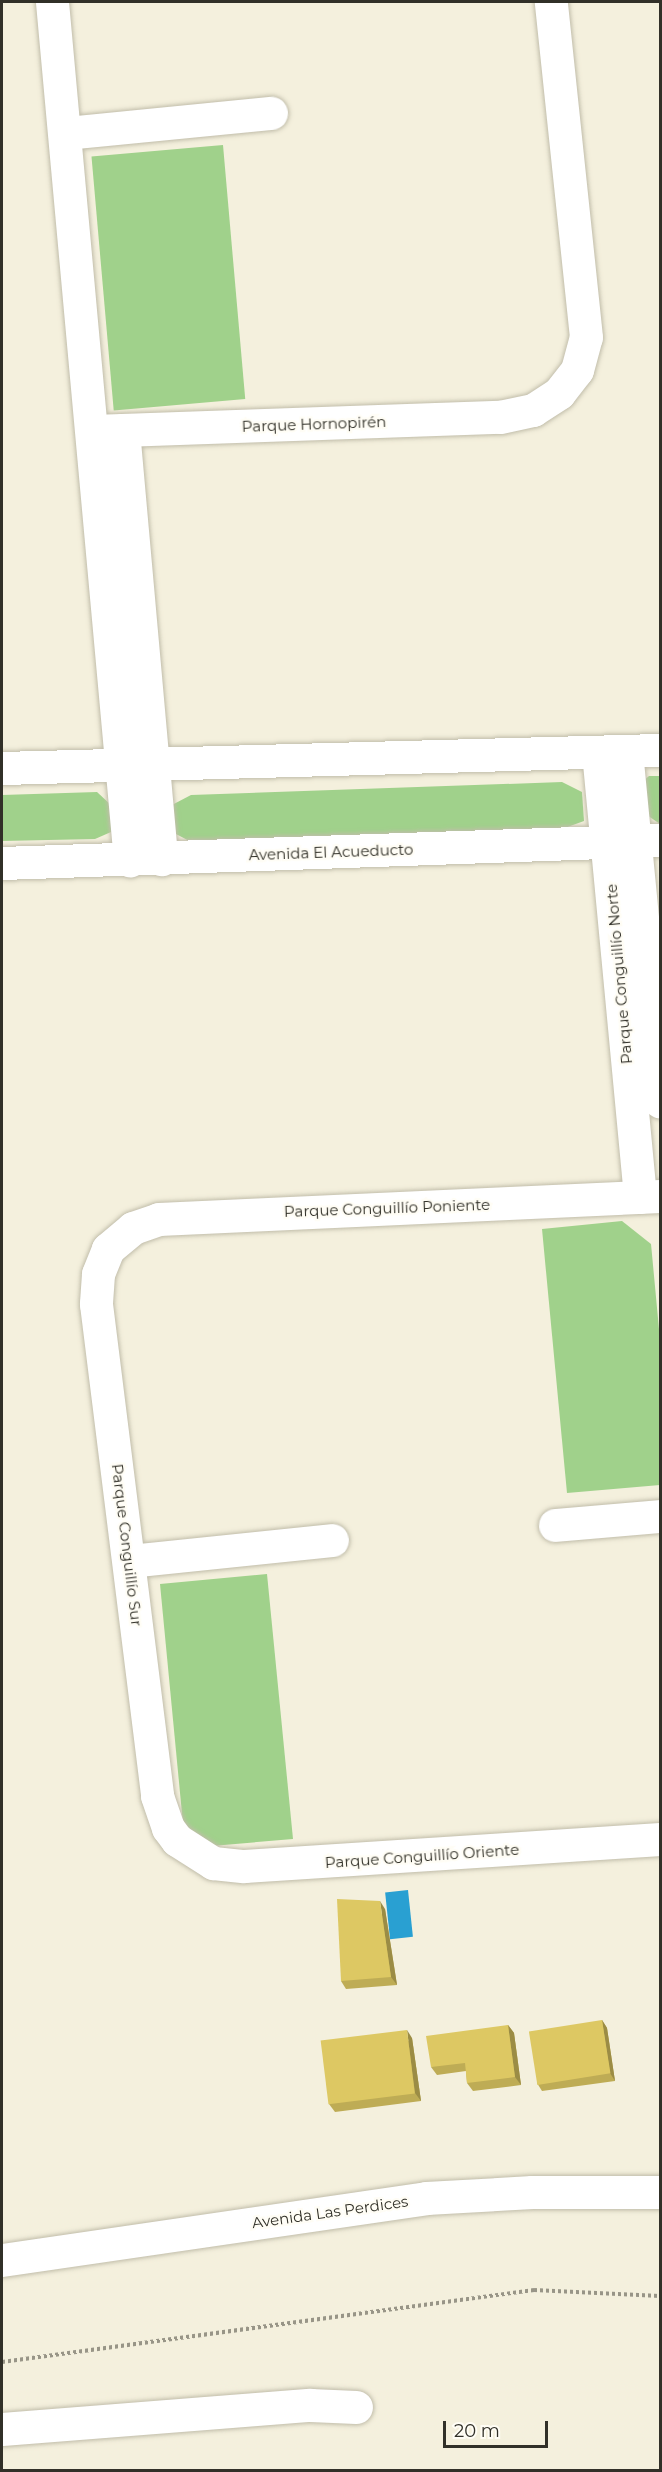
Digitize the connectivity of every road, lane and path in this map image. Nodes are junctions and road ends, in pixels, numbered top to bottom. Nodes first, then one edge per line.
1 (52, 2) edge
2 (551, 2) edge
3 (271, 114) dead end
4 (66, 133) junction
5 (108, 430) junction
6 (660, 750) edge
7 (612, 752) junction
8 (151, 763) junction
9 (119, 764) junction
10 (2, 768) edge
11 (635, 840) edge
12 (145, 860) junction
13 (2, 863) edge
14 (660, 1101) edge
15 (650, 1196) edge
16 (118, 1238) joint
17 (660, 1516) edge
18 (555, 1525) dead end
19 (332, 1540) dead end
20 (130, 1561) junction
21 (660, 1839) edge
22 (186, 1849) joint
23 (660, 2192) edge
24 (2, 2260) edge
25 (660, 2296) edge
26 (2, 2362) edge
27 (356, 2407) dead end
28 (2, 2429) edge

1 - 4 street
2 - 5 street, Parque Hornopirén
3 - 4 street
4 - 5 street
5 - 8 street
5 - 9 street
6 - 7 street
7 - 8 street
7 - 11 street, Parque Conguillío Norte
8 - 9 street
8 - 12 street
9 - 10 street
9 - 12 street
11 - 12 street, Avenida El Acueducto
11 - 14 street, Parque Conguillío Norte
11 - 15 street, Parque Conguillío Norte
12 - 13 street, Avenida El Acueducto
15 - 16 street, Parque Conguillío Poniente
16 - 20 street, Parque Conguillío Sur
17 - 18 street
19 - 20 street
20 - 22 street, Parque Conguillío Sur
21 - 22 street, Parque Conguillío Oriente
23 - 24 street, Avenida Las Perdices
25 - 26 path
27 - 28 street

